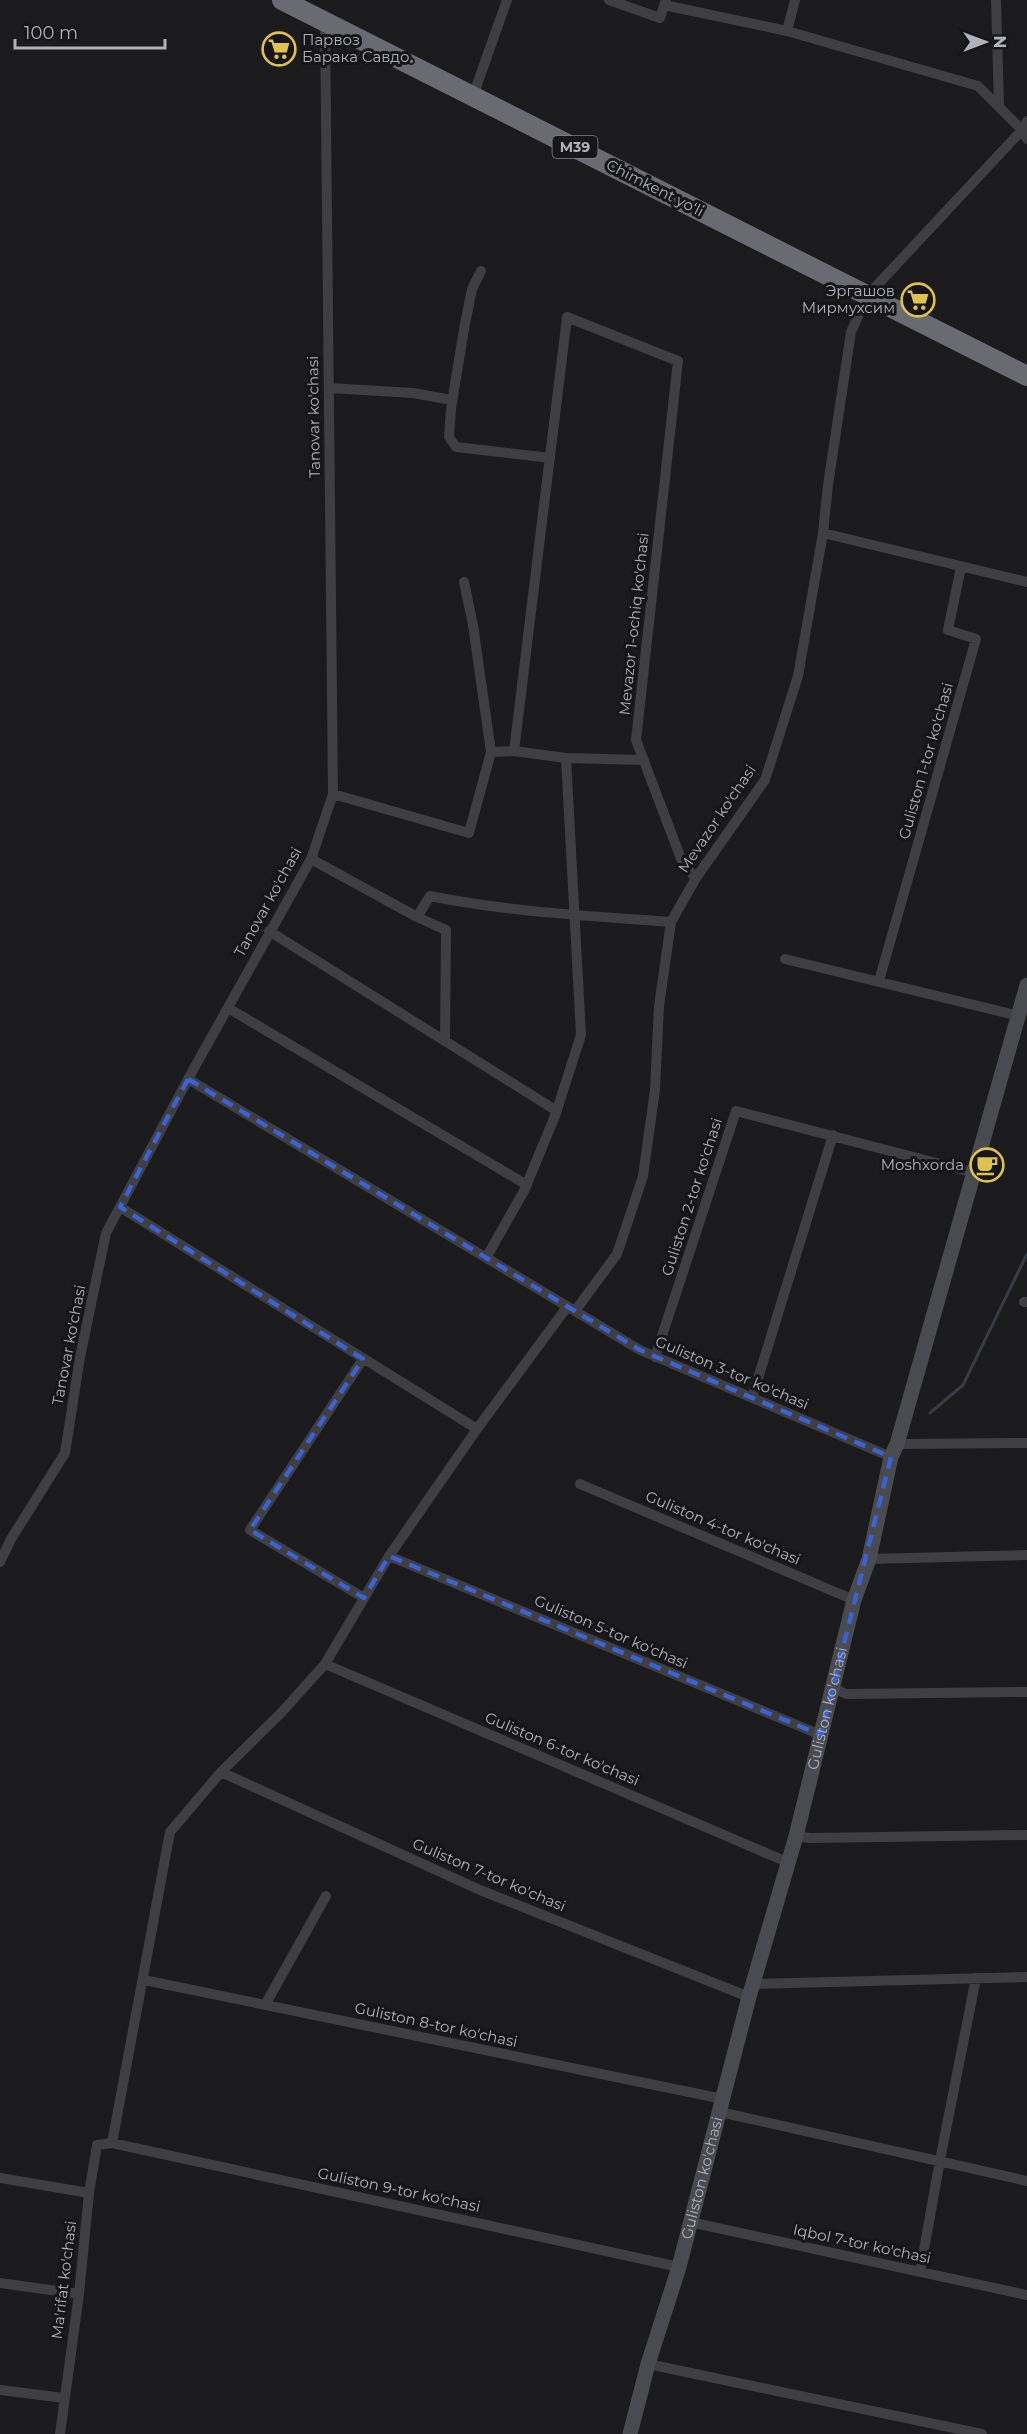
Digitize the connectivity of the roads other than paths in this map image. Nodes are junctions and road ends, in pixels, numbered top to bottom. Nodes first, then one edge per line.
1 (282, 0) edge
2 (507, 0) edge
3 (609, 0) edge
4 (795, 0) edge
5 (996, 0) edge
6 (665, 2) edge
7 (325, 21) junction
8 (787, 31) junction
9 (473, 96) junction
10 (999, 106) junction
11 (1025, 130) edge
12 (481, 271) dead end
13 (867, 296) junction
14 (1027, 376) edge
15 (329, 388) junction
16 (452, 400) junction
17 (550, 458) junction
18 (823, 533) junction
19 (961, 567) junction
20 (464, 582) dead end
21 (1027, 582) edge
22 (514, 751) junction
23 (491, 752) junction
24 (566, 758) junction
25 (645, 760) junction
26 (333, 794) junction
27 (311, 859) junction
28 (696, 878) junction
29 (576, 915) junction
30 (417, 917) junction
31 (671, 922) junction
32 (269, 931) junction
33 (785, 959) dead end
34 (879, 981) junction
35 (1027, 985) edge
36 (228, 1008) junction
37 (1018, 1016) junction
38 (445, 1041) junction
39 (188, 1079) junction
40 (557, 1111) junction
41 (833, 1135) junction
42 (975, 1173) junction
43 (527, 1185) junction
44 (120, 1207) junction
45 (486, 1258) junction
46 (571, 1309) junction
47 (656, 1357) junction
48 (363, 1359) junction
49 (752, 1398) junction
50 (477, 1430) junction
51 (1027, 1443) edge
52 (894, 1450) junction
53 (580, 1484) dead end
54 (1027, 1555) edge
55 (389, 1556) junction
56 (868, 1559) junction
57 (0, 1562) edge
58 (364, 1598) junction
59 (854, 1600) junction
60 (325, 1664) junction
61 (833, 1688) junction
62 (1027, 1692) edge
63 (821, 1735) junction
64 (221, 1772) junction
65 (1027, 1835) edge
66 (796, 1836) junction
67 (788, 1862) junction
68 (326, 1896) dead end
69 (1027, 1977) edge
70 (976, 1978) junction
71 (144, 1980) junction
72 (752, 1991) junction
73 (265, 2005) junction
74 (721, 2105) junction
75 (112, 2143) junction
76 (940, 2160) junction
77 (0, 2178) edge
78 (1027, 2181) edge
79 (89, 2193) junction
80 (690, 2222) junction
81 (679, 2267) junction
82 (920, 2272) junction
83 (0, 2283) edge
84 (79, 2294) junction
85 (1027, 2295) edge
86 (648, 2364) junction
87 (0, 2390) edge
88 (64, 2398) junction
89 (60, 2434) edge
90 (630, 2434) edge
91 (982, 2434) edge

1 - 7 highway, Chimkent yo‘li / M39
2 - 9 street
3 - 6 street
4 - 8 street
5 - 10 street
6 - 8 street
7 - 9 highway, Chimkent yo‘li / M39
7 - 15 street, Tanovar ko'chasi
8 - 10 street
9 - 13 highway, Chimkent yo‘li / M39
10 - 11 street
11 - 13 street, Mevazor ko'chasi
12 - 16 street
13 - 14 highway, Chimkent yo‘li / M39
13 - 18 street, Mevazor ko'chasi
15 - 16 street
15 - 26 street, Tanovar ko'chasi
16 - 17 street
17 - 22 street
17 - 25 street, Mevazor 1-ochiq ko'chasi
18 - 19 street
18 - 28 street, Mevazor ko'chasi
19 - 21 street
19 - 34 street, Guliston 1-tor ko'chasi
20 - 23 street
22 - 23 street
22 - 24 street
23 - 26 street
24 - 25 street
24 - 29 street
25 - 28 street, Mevazor 1-ochiq ko'chasi
26 - 27 street, Tanovar ko'chasi
27 - 30 street
27 - 32 street, Tanovar ko'chasi
28 - 31 street, Mevazor ko'chasi
29 - 30 street
29 - 31 street
29 - 40 street
30 - 38 street
31 - 46 street, Mevazor ko'chasi
32 - 36 street, Tanovar ko'chasi
32 - 38 street
33 - 34 street
34 - 37 street
35 - 37 main road, Guliston ko'chasi
36 - 39 street, Tanovar ko'chasi
36 - 43 street
37 - 42 main road, Guliston ko'chasi
38 - 40 street
39 - 44 street, Tanovar ko'chasi
39 - 45 street, Guliston 3-tor ko'chasi
40 - 43 street
41 - 42 street, Guliston 2-tor ko'chasi
41 - 47 street, Guliston 2-tor ko'chasi
41 - 49 street
42 - 52 main road, Guliston ko'chasi
43 - 45 street
44 - 48 street
44 - 57 street, Tanovar ko'chasi
45 - 46 street, Guliston 3-tor ko'chasi
46 - 47 street, Guliston 3-tor ko'chasi
46 - 50 street, Mevazor ko'chasi
47 - 49 street, Guliston 3-tor ko'chasi
48 - 50 street
48 - 58 street
49 - 52 street, Guliston 3-tor ko'chasi
50 - 55 street, Mevazor ko'chasi
51 - 52 street
52 - 56 main road, Guliston ko'chasi
53 - 59 street, Guliston 4-tor ko'chasi
54 - 56 street
55 - 58 street, Mevazor ko'chasi
55 - 63 street, Guliston 5-tor ko'chasi
56 - 59 main road, Guliston ko'chasi
58 - 60 street, Mevazor ko'chasi
59 - 61 main road, Guliston ko'chasi
60 - 64 street, Mevazor ko'chasi
60 - 67 street, Guliston 6-tor ko'chasi
61 - 62 street
61 - 63 main road, Guliston ko'chasi
63 - 66 main road, Guliston ko'chasi
64 - 71 street, Mevazor ko'chasi
64 - 72 street, Guliston 7-tor ko'chasi
65 - 66 street
66 - 67 main road, Guliston ko'chasi
67 - 72 main road, Guliston ko'chasi
68 - 73 street
69 - 70 street
70 - 72 street
70 - 76 street
71 - 73 street, Guliston 8-tor ko'chasi
71 - 75 street, Mevazor ko'chasi
72 - 74 main road, Guliston ko'chasi
73 - 74 street, Guliston 8-tor ko'chasi
74 - 76 street, Guliston 8-tor ko'chasi
74 - 80 main road, Guliston ko'chasi
75 - 79 street, Ma'rifat ko'chasi
75 - 81 street, Guliston 9-tor ko'chasi
76 - 78 street, Guliston 8-tor ko'chasi
76 - 82 street
77 - 79 street
79 - 84 street, Ma'rifat ko'chasi
80 - 81 main road, Guliston ko'chasi
80 - 82 street, Iqbol 7-tor ko'chasi
81 - 86 main road, Guliston ko'chasi
82 - 85 street, Iqbol 7-tor ko'chasi
83 - 84 street
84 - 88 street, Ma'rifat ko'chasi
86 - 90 main road, Guliston ko'chasi
86 - 91 street
87 - 88 street
88 - 89 street, Ma'rifat ko'chasi

